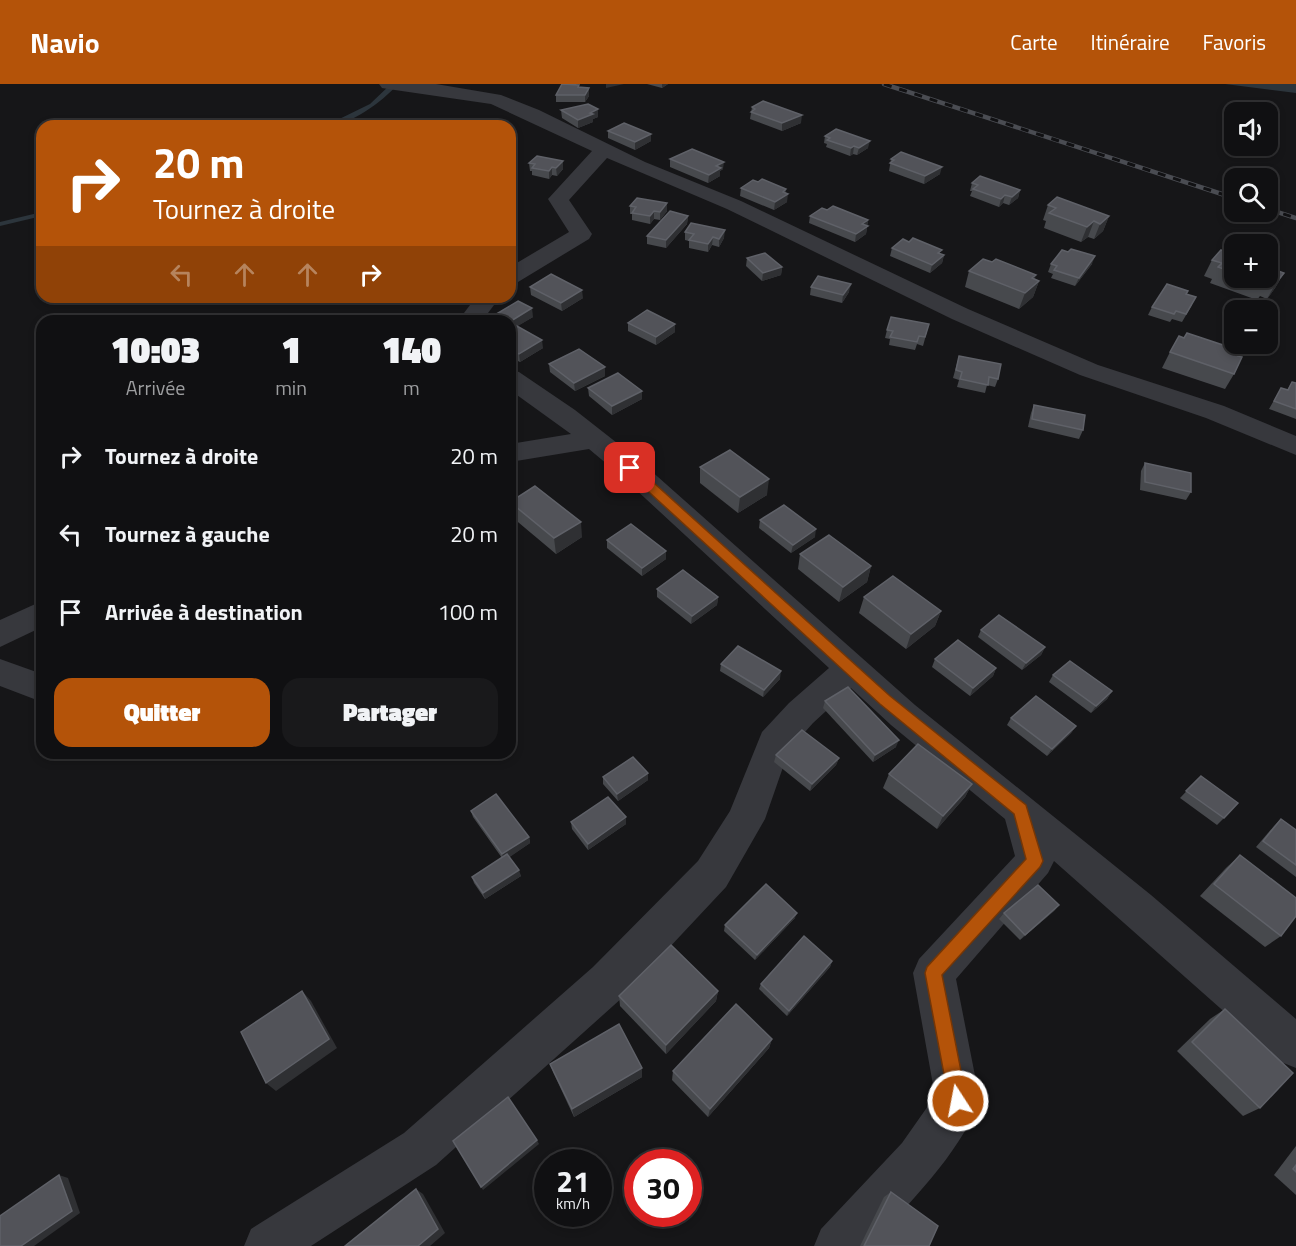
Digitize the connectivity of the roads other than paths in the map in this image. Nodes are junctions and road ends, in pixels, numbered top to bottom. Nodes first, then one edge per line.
1 (388, 84) edge
2 (604, 150) junction
3 (516, 273) edge
4 (516, 382) edge
5 (594, 439) junction
6 (1296, 446) edge
7 (516, 452) edge
8 (36, 616) edge
9 (0, 634) edge
10 (850, 669) junction
11 (0, 672) edge
12 (36, 686) edge
13 (1021, 810) junction
14 (1296, 1047) edge
15 (279, 1242) edge
16 (838, 1246) edge

1 - 2 street
2 - 3 street
2 - 6 street
4 - 5 street
5 - 7 street
5 - 10 street
8 - 9 street
10 - 13 street
10 - 15 street
11 - 12 street
13 - 14 street
13 - 16 street

